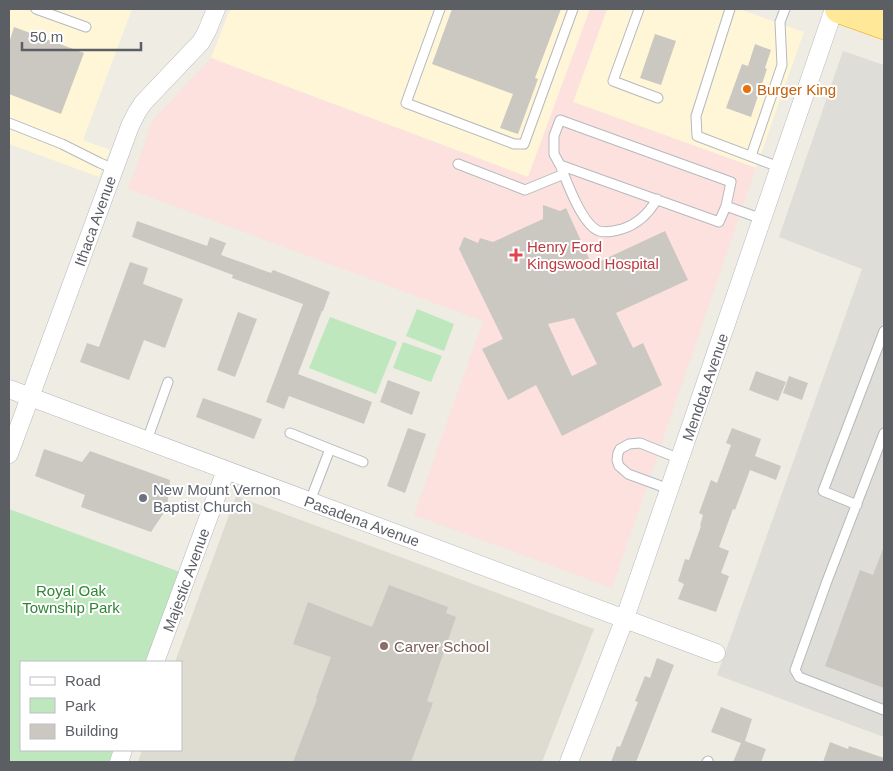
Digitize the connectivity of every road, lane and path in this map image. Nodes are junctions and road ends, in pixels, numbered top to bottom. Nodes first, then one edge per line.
1 (36, 9) edge
2 (216, 9) edge
3 (440, 9) edge
4 (573, 9) edge
5 (639, 9) edge
6 (730, 9) edge
7 (785, 9) edge
8 (834, 9) edge
9 (839, 9) edge
10 (884, 25) edge
11 (86, 28) dead end
12 (658, 98) dead end
13 (9, 124) edge
14 (751, 156) junction
15 (458, 164) dead end
16 (779, 167) junction
17 (114, 168) junction
18 (562, 170) junction
19 (657, 199) junction
20 (726, 206) junction
21 (762, 219) junction
22 (884, 331) edge
23 (168, 382) dead end
24 (9, 389) edge
25 (30, 397) junction
26 (290, 433) dead end
27 (884, 433) edge
28 (147, 440) junction
29 (330, 449) junction
30 (9, 454) edge
31 (680, 459) junction
32 (363, 462) dead end
33 (226, 470) junction
34 (669, 489) junction
35 (310, 501) junction
36 (857, 505) junction
37 (625, 618) junction
38 (716, 653) dead end
39 (155, 661) edge
40 (884, 710) edge
41 (569, 762) edge

1 - 11 lane
2 - 17 street, Ithaca Avenue
3 - 4 lane
5 - 12 lane
6 - 14 lane
7 - 14 lane
8 - 16 street, Mendota Avenue
9 - 10 highway
13 - 17 lane
14 - 16 lane
15 - 18 lane
16 - 21 street, Mendota Avenue
17 - 25 street, Ithaca Avenue
18 - 19 lane
18 - 19 lane
18 - 20 lane
19 - 20 lane
20 - 21 lane
21 - 31 street, Mendota Avenue
22 - 36 lane
23 - 28 lane
24 - 25 street, Pasadena Avenue
25 - 28 street, Pasadena Avenue
25 - 30 street, Ithaca Avenue
26 - 29 lane
27 - 36 lane
28 - 33 street, Pasadena Avenue
29 - 32 lane
29 - 35 lane
31 - 34 street, Mendota Avenue
31 - 34 lane
33 - 35 street, Pasadena Avenue
33 - 39 street, Majestic Avenue
34 - 37 street, Mendota Avenue
35 - 37 street, Pasadena Avenue
36 - 40 lane
37 - 38 street, Pasadena Avenue
37 - 41 street, Mendota Avenue

